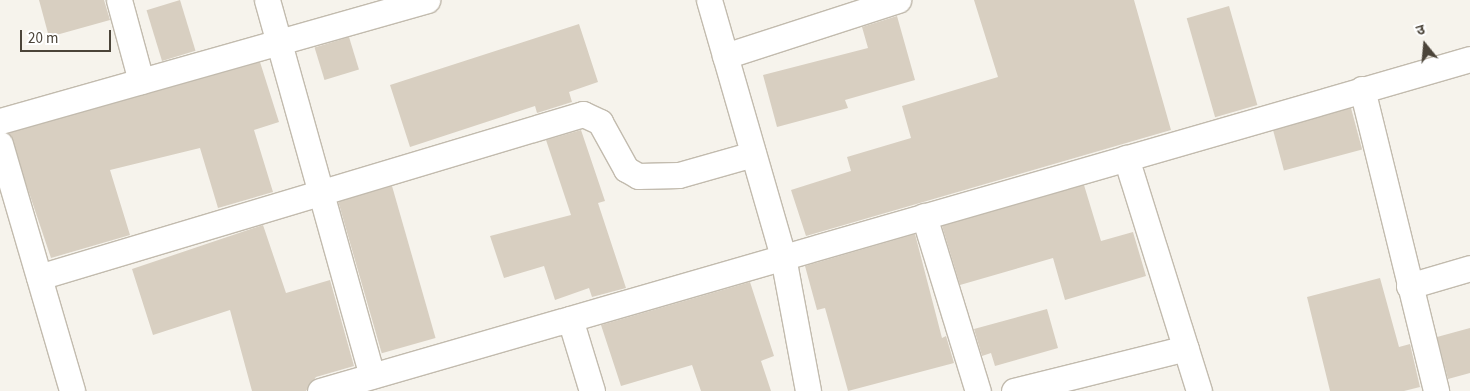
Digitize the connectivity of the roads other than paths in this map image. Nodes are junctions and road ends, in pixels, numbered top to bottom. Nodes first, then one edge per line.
1 (119, 0) edge
2 (267, 0) edge
3 (427, 0) edge
4 (709, 0) edge
5 (898, 0) edge
6 (359, 10) edge
7 (280, 43) junction
8 (725, 56) junction
9 (1470, 59) edge
10 (141, 81) junction
11 (1362, 89) junction
12 (0, 121) edge
13 (0, 144) edge
14 (753, 154) junction
15 (1126, 158) junction
16 (321, 191) junction
17 (924, 216) junction
18 (783, 257) junction
19 (1470, 268) edge
20 (39, 277) junction
21 (1409, 286) junction
22 (570, 319) junction
23 (1186, 348) junction
24 (372, 376) junction
25 (72, 391) edge
26 (320, 391) edge
27 (592, 391) edge
28 (808, 391) edge
29 (978, 391) edge
30 (1014, 391) edge
31 (1199, 391) edge
32 (1436, 391) edge

1 - 10 street
2 - 7 street
3 - 6 street
4 - 8 street
5 - 8 street
6 - 7 street
7 - 10 street
7 - 16 street
8 - 14 street
9 - 11 street
10 - 12 street
11 - 15 street
11 - 21 street
13 - 20 street
14 - 16 street
14 - 18 street
15 - 17 street
15 - 23 street
16 - 20 street
16 - 24 street
17 - 18 street
17 - 29 street
18 - 22 street
18 - 28 street
19 - 21 street
20 - 25 street
21 - 32 street
22 - 24 street
22 - 27 street
23 - 30 street
23 - 31 street
24 - 26 street

